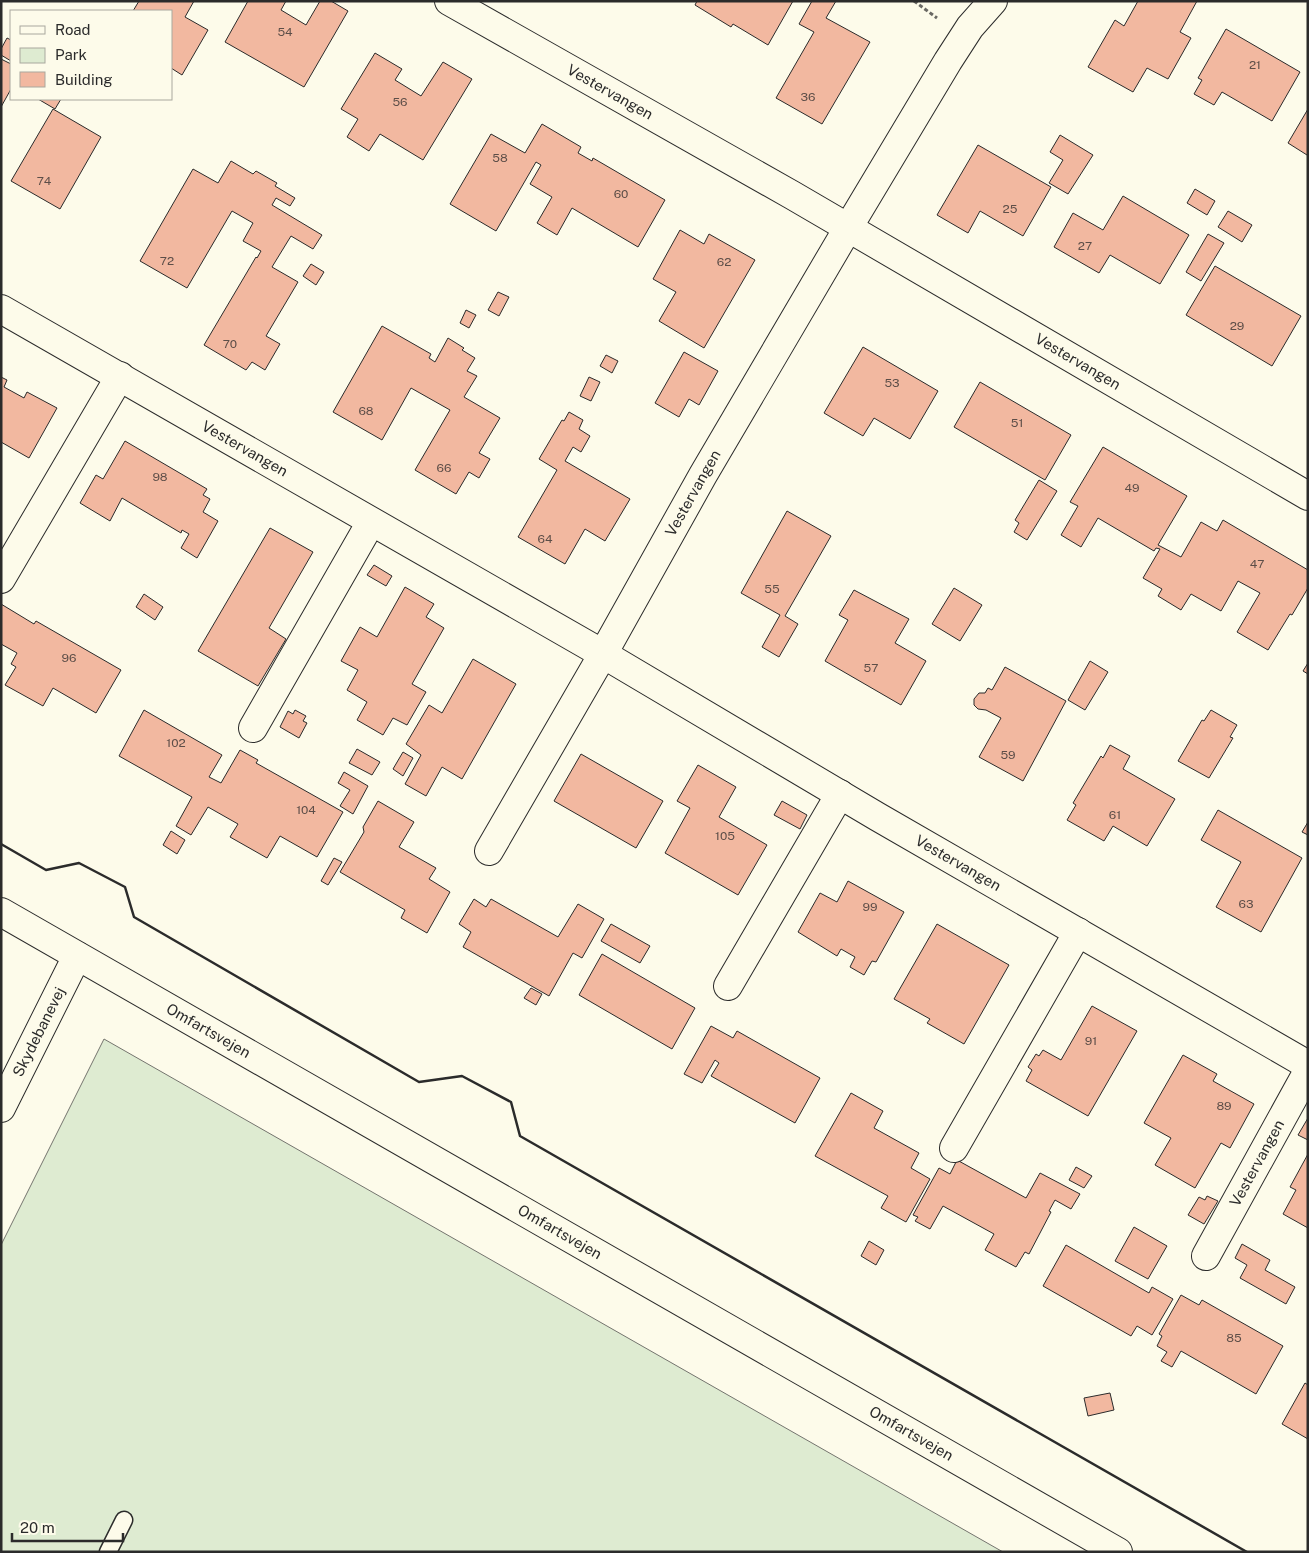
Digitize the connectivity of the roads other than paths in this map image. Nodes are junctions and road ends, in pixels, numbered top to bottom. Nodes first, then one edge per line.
1 (449, 1) edge
2 (992, 1) edge
3 (848, 228) junction
4 (1, 309) edge
5 (120, 376) junction
6 (1308, 496) edge
7 (371, 522) junction
8 (1, 579) edge
9 (603, 654) junction
10 (252, 728) dead end
11 (840, 794) junction
12 (489, 851) dead end
13 (1, 912) edge
14 (1078, 932) junction
15 (77, 956) junction
16 (728, 986) dead end
17 (1308, 1065) edge
18 (1308, 1071) edge
19 (1, 1108) edge
20 (954, 1148) dead end
21 (1206, 1256) dead end
22 (124, 1520) dead end
23 (108, 1552) edge
24 (1118, 1552) edge

1 - 3 street, Vestervangen
2 - 3 street, Vestervangen
3 - 6 street, Vestervangen
3 - 9 street, Vestervangen
4 - 5 street, Vestervangen
5 - 7 street, Vestervangen
5 - 8 street
7 - 9 street, Vestervangen
7 - 10 street
9 - 11 street, Vestervangen
9 - 12 street, Vestervangen
11 - 14 street, Vestervangen
11 - 16 street
13 - 15 street, Omfartsvejen
14 - 17 street, Vestervangen
14 - 20 street
15 - 19 street, Skydebanevej
15 - 24 street, Omfartsvejen
18 - 21 street, Vestervangen
22 - 23 lane

